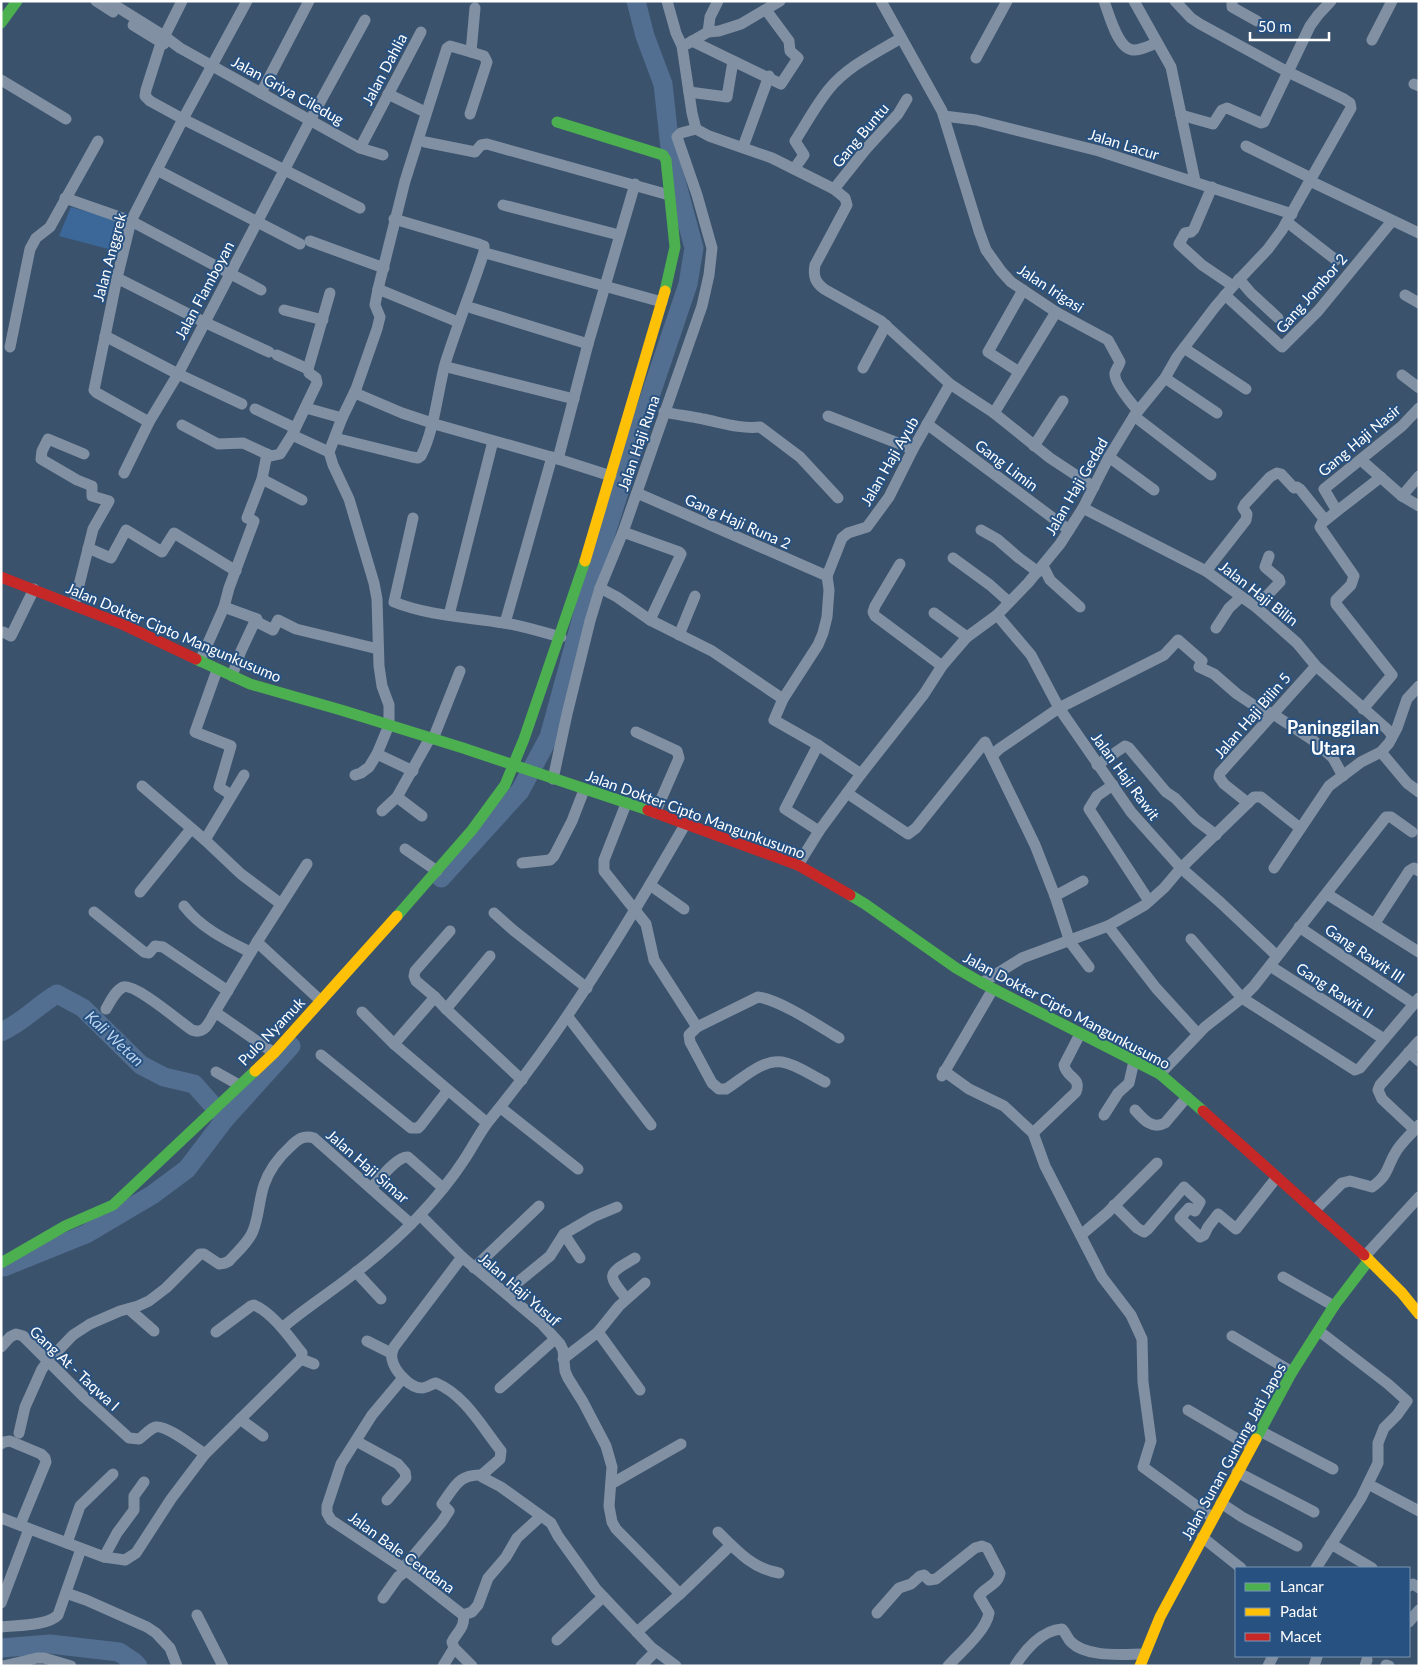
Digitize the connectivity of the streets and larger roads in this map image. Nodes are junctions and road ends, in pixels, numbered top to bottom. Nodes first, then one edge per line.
1 (5, 1) edge
2 (16, 1) edge
3 (96, 1) edge
4 (108, 1) edge
5 (182, 1) edge
6 (247, 1) edge
7 (309, 1) edge
8 (668, 1) edge
9 (718, 1) edge
10 (780, 1) edge
11 (881, 1) edge
12 (1007, 1) edge
13 (1104, 1) edge
14 (1134, 1) edge
15 (1175, 1) edge
16 (1232, 1) edge
17 (1331, 1) edge
18 (1392, 1) edge
19 (1, 7) edge
20 (475, 8) dead end
21 (766, 10) junction
22 (365, 20) dead end
23 (1257, 21) dead end
24 (1, 23) edge
25 (421, 32) dead end
26 (708, 32) junction
27 (901, 38) junction
28 (162, 40) junction
29 (1372, 40) dead end
30 (1158, 43) junction
31 (687, 44) junction
32 (471, 52) junction
33 (976, 58) dead end
34 (733, 61) junction
35 (212, 66) junction
36 (1288, 72) junction
37 (768, 77) junction
38 (1, 80) edge
39 (689, 92) junction
40 (261, 93) junction
41 (388, 94) junction
42 (908, 99) dead end
43 (421, 110) dead end
44 (470, 114) dead end
45 (1181, 115) junction
46 (944, 116) junction
47 (66, 118) dead end
48 (183, 119) junction
49 (310, 120) junction
50 (557, 122) dead end
51 (696, 129) junction
52 (98, 141) dead end
53 (425, 142) dead end
54 (1246, 146) dead end
55 (743, 147) junction
56 (360, 148) junction
57 (383, 155) dead end
58 (794, 169) junction
59 (157, 170) junction
60 (284, 170) junction
61 (1310, 179) junction
62 (1195, 182) junction
63 (635, 184) junction
64 (1212, 187) junction
65 (834, 189) junction
66 (669, 194) junction
67 (65, 198) junction
68 (503, 205) dead end
69 (360, 208) dead end
70 (1289, 218) junction
71 (394, 219) junction
72 (131, 221) junction
73 (1392, 221) junction
74 (256, 222) junction
75 (1419, 233) edge
76 (619, 236) junction
77 (489, 254) dead end
78 (1336, 260) dead end
79 (384, 268) junction
80 (230, 274) junction
81 (117, 278) junction
82 (1236, 282) junction
83 (605, 286) junction
84 (378, 289) junction
85 (261, 290) dead end
86 (1022, 290) junction
87 (330, 293) dead end
88 (1225, 295) junction
89 (1404, 295) dead end
90 (662, 302) junction
91 (1419, 303) edge
92 (472, 308) dead end
93 (284, 310) dead end
94 (1056, 312) junction
95 (1278, 318) dead end
96 (323, 320) junction
97 (204, 322) junction
98 (458, 322) junction
99 (886, 325) junction
100 (105, 336) junction
101 (588, 344) junction
102 (10, 347) dead end
103 (1184, 348) junction
104 (451, 368) dead end
105 (863, 368) dead end
106 (308, 369) junction
107 (1019, 372) junction
108 (178, 374) junction
109 (1402, 375) dead end
110 (1165, 378) junction
111 (950, 384) junction
112 (1419, 388) edge
113 (1246, 389) dead end
114 (355, 393) junction
115 (574, 399) junction
116 (1063, 402) dead end
117 (242, 404) dead end
118 (306, 408) junction
119 (255, 409) dead end
120 (664, 412) junction
121 (994, 413) junction
122 (1217, 413) dead end
123 (1418, 413) edge
124 (1136, 414) junction
125 (828, 416) dead end
126 (342, 418) junction
127 (149, 422) junction
128 (435, 424) junction
129 (927, 424) junction
130 (182, 425) dead end
131 (294, 432) junction
132 (335, 438) junction
133 (493, 441) junction
134 (1034, 446) junction
135 (913, 449) junction
136 (329, 452) junction
137 (84, 454) dead end
138 (267, 454) junction
139 (1109, 456) junction
140 (555, 458) junction
141 (1361, 460) junction
142 (124, 473) dead end
143 (612, 476) junction
144 (1211, 476) dead end
145 (1419, 476) edge
146 (1381, 477) junction
147 (262, 479) junction
148 (1094, 487) junction
149 (1154, 490) dead end
150 (637, 493) junction
151 (1402, 496) junction
152 (838, 498) dead end
153 (302, 500) dead end
154 (1419, 506) edge
155 (1083, 508) junction
156 (1337, 511) junction
157 (413, 518) dead end
158 (1325, 520) junction
159 (981, 530) dead end
160 (1069, 530) junction
161 (623, 532) junction
162 (88, 548) junction
163 (1269, 556) dead end
164 (953, 558) dead end
165 (900, 564) dead end
166 (1040, 569) junction
167 (236, 571) junction
168 (1206, 571) junction
169 (827, 576) junction
170 (1, 577) edge
171 (600, 588) junction
172 (34, 589) junction
173 (695, 596) dead end
174 (1241, 597) junction
175 (1010, 602) junction
176 (74, 605) junction
177 (224, 607) junction
178 (1080, 607) dead end
179 (1256, 607) junction
180 (934, 613) dead end
181 (449, 615) junction
182 (997, 615) junction
183 (650, 620) junction
184 (255, 621) junction
185 (505, 623) junction
186 (1216, 628) dead end
187 (3, 632) dead end
188 (679, 636) junction
189 (561, 637) junction
190 (967, 637) junction
191 (378, 649) junction
192 (200, 661) junction
193 (942, 666) junction
194 (1316, 666) junction
195 (217, 670) junction
196 (460, 671) dead end
197 (232, 676) junction
198 (1419, 686) edge
199 (783, 699) junction
200 (1060, 708) junction
201 (1363, 708) junction
202 (1273, 714) junction
203 (389, 726) junction
204 (636, 732) dead end
205 (1392, 736) junction
206 (431, 738) junction
207 (818, 745) junction
208 (1381, 752) junction
209 (377, 754) junction
210 (992, 756) junction
211 (1098, 765) junction
212 (519, 767) junction
213 (412, 771) junction
214 (860, 774) junction
215 (244, 775) dead end
216 (355, 775) dead end
217 (1343, 776) junction
218 (553, 779) junction
219 (1113, 785) junction
220 (142, 786) dead end
221 (584, 790) junction
222 (1419, 792) edge
223 (847, 793) junction
224 (231, 795) junction
225 (396, 797) junction
226 (626, 804) junction
227 (1248, 804) junction
228 (382, 811) dead end
229 (655, 813) junction
230 (422, 816) dead end
231 (686, 824) junction
232 (1300, 828) junction
233 (191, 829) junction
234 (819, 831) junction
235 (1412, 832) dead end
236 (1216, 834) junction
237 (205, 840) junction
238 (405, 848) dead end
239 (522, 863) dead end
240 (307, 864) dead end
241 (798, 865) junction
242 (1181, 868) junction
243 (1274, 868) dead end
244 (1415, 870) edge
245 (437, 871) junction
246 (1084, 881) dead end
247 (650, 885) junction
248 (140, 892) dead end
249 (1327, 894) junction
250 (1055, 896) junction
251 (1149, 901) junction
252 (281, 904) junction
253 (184, 906) dead end
254 (684, 908) dead end
255 (636, 911) junction
256 (94, 912) dead end
257 (494, 914) dead end
258 (1375, 923) junction
259 (1108, 926) junction
260 (1300, 927) junction
261 (450, 931) dead end
262 (1191, 939) dead end
263 (257, 942) junction
264 (1070, 942) junction
265 (250, 952) junction
266 (1419, 952) edge
267 (490, 956) dead end
268 (1277, 956) junction
269 (1270, 966) junction
270 (1089, 967) dead end
271 (982, 984) junction
272 (587, 988) junction
273 (993, 989) junction
274 (228, 991) junction
275 (435, 996) junction
276 (1242, 998) junction
277 (320, 1001) junction
278 (1416, 1001) edge
279 (106, 1009) dead end
280 (446, 1009) junction
281 (215, 1012) junction
282 (362, 1012) dead end
283 (568, 1016) junction
284 (697, 1027) junction
285 (1080, 1034) junction
286 (1198, 1034) junction
287 (839, 1038) dead end
288 (1384, 1039) junction
289 (1419, 1041) edge
290 (394, 1044) junction
291 (1409, 1052) junction
292 (274, 1053) junction
293 (321, 1054) dead end
294 (1134, 1060) junction
295 (1419, 1061) edge
296 (216, 1072) dead end
297 (1160, 1074) junction
298 (522, 1080) junction
299 (825, 1082) dead end
300 (238, 1086) junction
301 (448, 1090) junction
302 (1187, 1097) junction
303 (503, 1110) junction
304 (1135, 1110) dead end
305 (1104, 1115) dead end
306 (487, 1123) junction
307 (651, 1125) dead end
308 (1417, 1127) edge
309 (1033, 1133) junction
310 (1157, 1163) dead end
311 (578, 1169) dead end
312 (1277, 1176) junction
313 (371, 1188) junction
314 (443, 1188) junction
315 (1418, 1198) edge
316 (1114, 1205) junction
317 (539, 1206) dead end
318 (617, 1207) dead end
319 (1315, 1210) junction
320 (420, 1215) junction
321 (411, 1224) junction
322 (564, 1234) junction
323 (1081, 1235) junction
324 (462, 1257) junction
325 (580, 1258) dead end
326 (635, 1258) dead end
327 (1367, 1258) junction
328 (1, 1262) edge
329 (474, 1268) junction
330 (356, 1272) junction
331 (1284, 1277) dead end
332 (645, 1283) dead end
333 (506, 1292) junction
334 (626, 1298) junction
335 (381, 1299) dead end
336 (1334, 1306) junction
337 (129, 1309) junction
338 (1419, 1314) edge
339 (282, 1328) junction
340 (154, 1331) dead end
341 (1318, 1331) junction
342 (216, 1332) dead end
343 (598, 1332) junction
344 (1232, 1336) dead end
345 (555, 1339) junction
346 (366, 1341) dead end
347 (1, 1347) edge
348 (391, 1353) junction
349 (302, 1359) junction
350 (563, 1359) junction
351 (48, 1360) junction
352 (314, 1364) dead end
353 (1292, 1372) junction
354 (403, 1378) junction
355 (500, 1388) dead end
356 (640, 1390) dead end
357 (1188, 1410) dead end
358 (240, 1419) junction
359 (1260, 1431) junction
360 (19, 1433) dead end
361 (263, 1436) dead end
362 (356, 1441) junction
363 (2, 1444) edge
364 (681, 1444) dead end
365 (1251, 1447) junction
366 (205, 1454) junction
367 (1333, 1469) dead end
368 (1237, 1472) junction
369 (113, 1474) dead end
370 (482, 1475) junction
371 (144, 1482) dead end
372 (611, 1484) junction
373 (1368, 1484) junction
374 (388, 1500) dead end
375 (1221, 1503) junction
376 (1419, 1510) edge
377 (1314, 1512) dead end
378 (541, 1516) junction
379 (1, 1518) edge
380 (1213, 1518) junction
381 (25, 1527) junction
382 (718, 1532) dead end
383 (1202, 1537) junction
384 (66, 1543) junction
385 (1331, 1544) junction
386 (731, 1545) junction
387 (1297, 1546) dead end
388 (81, 1549) junction
389 (104, 1557) junction
390 (1240, 1567) edge
391 (1317, 1567) edge
392 (1370, 1567) edge
393 (404, 1569) junction
394 (779, 1573) dead end
395 (66, 1593) junction
396 (680, 1594) junction
397 (603, 1596) junction
398 (383, 1598) dead end
399 (1, 1603) edge
400 (1419, 1610) edge
401 (877, 1613) dead end
402 (197, 1615) dead end
403 (463, 1617) junction
404 (1410, 1621) edge
405 (1, 1626) edge
406 (637, 1632) junction
407 (557, 1640) dead end
408 (454, 1648) junction
409 (656, 1651) junction
410 (1144, 1654) junction
411 (36, 1662) edge
412 (4, 1666) edge
413 (70, 1666) edge
414 (177, 1666) edge
415 (222, 1666) edge
416 (443, 1666) edge
417 (472, 1666) edge
418 (641, 1666) edge
419 (676, 1666) edge
420 (948, 1666) edge
421 (1015, 1666) edge
422 (1140, 1666) edge

1 - 19 street
2 - 24 street
3 - 28 street, Jalan Griya Ciledug
4 - 28 street, Jalan Griya Ciledug
5 - 28 street
6 - 35 street, Jalan Anggrek
7 - 40 street
8 - 31 street
9 - 26 street
10 - 21 street
11 - 27 street, Jalan Irigasi
12 - 33 street
13 - 30 street
14 - 30 street
15 - 36 street
16 - 23 street
17 - 36 street
18 - 29 street
20 - 32 street
21 - 26 street
21 - 37 street
22 - 49 street, Jalan Flamboyan
25 - 41 street, Jalan Dahlia
26 - 31 street
27 - 46 street, Jalan Irigasi
27 - 58 street
28 - 35 street, Jalan Griya Ciledug
28 - 48 street
30 - 45 street
31 - 34 street
31 - 39 street
32 - 44 street
32 - 71 street
34 - 37 street
34 - 39 street
35 - 40 street, Jalan Griya Ciledug
35 - 48 street, Jalan Anggrek
36 - 45 street
36 - 61 street, Jalan Haji Gedad
37 - 55 street
38 - 47 street
39 - 51 street
40 - 49 street, Jalan Griya Ciledug
41 - 43 street
41 - 56 street, Jalan Dahlia
42 - 65 street, Gang Buntu
45 - 62 street
46 - 62 street, Jalan Lacur
46 - 86 street, Jalan Irigasi
48 - 59 street, Jalan Anggrek
48 - 60 street
49 - 56 street, Jalan Griya Ciledug
49 - 60 street, Jalan Flamboyan
50 - 66 street, Pulo Nyamuk
51 - 55 street
51 - 120 street, Jalan Haji Runa
52 - 67 street
53 - 63 street
54 - 61 street
55 - 58 street
56 - 57 street, Jalan Griya Ciledug
58 - 65 street
59 - 72 street, Jalan Anggrek
59 - 74 street
60 - 69 street
60 - 74 street, Jalan Flamboyan
61 - 70 street, Jalan Haji Gedad
61 - 73 street
62 - 64 street, Jalan Lacur
63 - 66 street
63 - 76 street
64 - 70 street, Jalan Lacur
64 - 82 street
65 - 99 street
66 - 90 street, Pulo Nyamuk
67 - 72 street
67 - 102 street
68 - 76 street
70 - 78 street, Jalan Lacur
70 - 82 street, Jalan Haji Gedad
71 - 79 street
71 - 98 street
72 - 80 street
72 - 81 street, Jalan Anggrek
73 - 75 street
73 - 88 street, Gang Jombor 2
74 - 79 street
74 - 80 street, Jalan Flamboyan
76 - 83 street
77 - 83 street
79 - 84 street
80 - 85 street
80 - 97 street, Jalan Flamboyan
81 - 97 street
81 - 100 street, Jalan Anggrek
82 - 88 street, Jalan Haji Gedad
82 - 95 street
83 - 90 street
83 - 101 street
84 - 98 street
84 - 114 street
86 - 94 street, Jalan Irigasi
86 - 107 street
87 - 96 street
88 - 103 street, Jalan Haji Gedad
89 - 91 street
90 - 143 street, Pulo Nyamuk
92 - 101 street
93 - 96 street
94 - 107 street
94 - 124 street, Jalan Irigasi
96 - 106 street
97 - 106 street
97 - 108 street, Jalan Flamboyan
98 - 128 street
99 - 105 street
99 - 111 street
100 - 108 street
100 - 127 street, Jalan Anggrek
101 - 115 street
103 - 110 street, Jalan Haji Gedad
103 - 113 street
104 - 115 street
106 - 118 street
107 - 121 street
108 - 117 street
108 - 127 street, Jalan Flamboyan
109 - 112 street
110 - 122 street
110 - 124 street, Jalan Haji Gedad
111 - 121 street
111 - 129 street, Jalan Haji Ayub
114 - 126 street
114 - 128 street
115 - 140 street
116 - 134 street
118 - 126 street
118 - 131 street
119 - 131 street
120 - 150 street, Jalan Haji Runa
120 - 152 street
121 - 134 street
123 - 141 street, Gang Haji Nasir
124 - 139 street, Jalan Haji Gedad
124 - 144 street
125 - 135 street
126 - 132 street
127 - 142 street, Jalan Flamboyan
128 - 132 street
128 - 133 street
129 - 135 street, Jalan Haji Ayub
129 - 160 street, Gang Limin
130 - 138 street
131 - 136 street
131 - 138 street
132 - 136 street
133 - 140 street
133 - 181 street
134 - 148 street
135 - 169 street, Jalan Haji Ayub
136 - 191 street
137 - 162 street
138 - 147 street
139 - 148 street, Jalan Haji Gedad
139 - 149 street
140 - 143 street
140 - 185 street
141 - 146 street
141 - 156 street, Gang Haji Nasir
143 - 189 street, Pulo Nyamuk
145 - 151 street
146 - 151 street
146 - 156 street
147 - 153 street
147 - 167 street
148 - 155 street, Jalan Haji Gedad
150 - 161 street, Jalan Haji Runa
150 - 169 street, Gang Haji Runa 2
151 - 154 street
155 - 160 street, Jalan Haji Gedad
155 - 168 street, Jalan Haji Bilin
156 - 158 street
157 - 181 street
158 - 168 street
158 - 201 street
159 - 166 street
160 - 166 street, Jalan Haji Gedad
161 - 171 street, Jalan Haji Runa
161 - 183 street
162 - 167 street
162 - 176 street
163 - 179 street
164 - 175 street
165 - 193 street
166 - 175 street, Jalan Haji Gedad
166 - 178 street
167 - 177 street
168 - 174 street, Jalan Haji Bilin
169 - 199 street, Jalan Haji Ayub
170 - 172 street, Jalan Dokter Cipto Mangunkusumo
171 - 183 street
171 - 218 street, Jalan Haji Runa
172 - 176 street, Jalan Dokter Cipto Mangunkusumo
172 - 187 street
173 - 188 street
174 - 179 street, Jalan Haji Bilin
174 - 186 street
175 - 182 street, Jalan Haji Gedad
176 - 192 street, Jalan Dokter Cipto Mangunkusumo
177 - 184 street
177 - 192 street
179 - 194 street, Jalan Haji Bilin
180 - 190 street
181 - 185 street
182 - 190 street, Jalan Haji Gedad
182 - 200 street, Jalan Haji Rawit
183 - 188 street
184 - 191 street
184 - 197 street
185 - 189 street
188 - 199 street
189 - 212 street, Pulo Nyamuk
190 - 193 street, Jalan Haji Gedad
191 - 203 street
192 - 195 street, Jalan Dokter Cipto Mangunkusumo
193 - 214 street, Jalan Haji Gedad
194 - 201 street, Jalan Haji Bilin
194 - 202 street, Jalan Haji Bilin 5
195 - 197 street, Jalan Dokter Cipto Mangunkusumo
195 - 224 street
196 - 206 street
197 - 203 street, Jalan Dokter Cipto Mangunkusumo
198 - 205 street
199 - 207 street, Jalan Haji Ayub
200 - 202 street
200 - 210 street
200 - 211 street, Jalan Haji Rawit
201 - 205 street, Jalan Haji Bilin
202 - 217 street
202 - 227 street, Jalan Haji Bilin 5
203 - 206 street, Jalan Dokter Cipto Mangunkusumo
203 - 209 street
204 - 229 street
205 - 208 street
206 - 212 street, Jalan Dokter Cipto Mangunkusumo
206 - 213 street
207 - 214 street, Jalan Haji Ayub
207 - 234 street
208 - 217 street
208 - 222 street
209 - 213 street
209 - 216 street
210 - 223 street
210 - 250 street
211 - 219 street, Jalan Haji Rawit
211 - 236 street
212 - 218 street, Jalan Dokter Cipto Mangunkusumo
212 - 245 street, Pulo Nyamuk
213 - 225 street
214 - 223 street, Jalan Haji Gedad
215 - 224 street
217 - 232 street
218 - 221 street, Jalan Dokter Cipto Mangunkusumo
219 - 242 street, Jalan Haji Rawit
219 - 251 street
220 - 233 street
221 - 226 street, Jalan Dokter Cipto Mangunkusumo
221 - 239 street
223 - 234 street, Jalan Haji Gedad
224 - 237 street
225 - 228 street
225 - 230 street
226 - 229 street, Jalan Dokter Cipto Mangunkusumo
226 - 255 street
227 - 232 street
227 - 236 street
229 - 231 street, Jalan Dokter Cipto Mangunkusumo
231 - 241 street, Jalan Dokter Cipto Mangunkusumo
231 - 247 street
232 - 243 street
233 - 237 street
233 - 248 street
234 - 241 street, Jalan Haji Gedad
235 - 249 street
236 - 242 street
237 - 252 street
238 - 245 street
240 - 252 street
241 - 271 street, Jalan Dokter Cipto Mangunkusumo
242 - 251 street
242 - 268 street, Jalan Haji Rawit
244 - 258 street
245 - 277 street, Pulo Nyamuk
246 - 250 street
247 - 254 street
247 - 255 street
249 - 258 street
249 - 260 street
250 - 264 street
251 - 259 street
252 - 263 street
253 - 265 street
255 - 272 street
255 - 284 street
256 - 274 street
257 - 272 street
258 - 266 street
259 - 264 street
259 - 286 street
260 - 268 street
260 - 278 street, Gang Rawit III
261 - 275 street
262 - 276 street
263 - 265 street
263 - 277 street
264 - 270 street
264 - 271 street
265 - 274 street
267 - 280 street
268 - 269 street
269 - 276 street
269 - 288 street, Gang Rawit II
271 - 273 street, Jalan Dokter Cipto Mangunkusumo
272 - 283 street
273 - 285 street, Jalan Dokter Cipto Mangunkusumo
273 - 309 street
274 - 281 street
275 - 280 street
275 - 290 street
276 - 286 street
276 - 288 street
277 - 292 street, Pulo Nyamuk
278 - 288 street
279 - 281 street
280 - 298 street
281 - 292 street
282 - 290 street
283 - 298 street
283 - 307 street
284 - 287 street
284 - 299 street
285 - 294 street, Jalan Dokter Cipto Mangunkusumo
285 - 309 street
286 - 297 street
289 - 291 street
290 - 301 street
291 - 295 street
291 - 308 street
292 - 300 street, Pulo Nyamuk
293 - 301 street
294 - 297 street, Jalan Dokter Cipto Mangunkusumo
294 - 305 street
296 - 300 street
297 - 302 street, Jalan Dokter Cipto Mangunkusumo
298 - 303 street
300 - 328 street, Pulo Nyamuk
301 - 306 street
302 - 304 street
302 - 312 street, Jalan Dokter Cipto Mangunkusumo
303 - 306 street
303 - 311 street
306 - 314 street
308 - 319 street
309 - 323 street
310 - 316 street
312 - 316 street
312 - 319 street, Jalan Dokter Cipto Mangunkusumo
313 - 314 street
313 - 321 street, Jalan Haji Simar
313 - 337 street, Jalan Haji Simar
314 - 320 street
315 - 327 street
316 - 323 street
317 - 329 street
318 - 322 street
319 - 327 street, Jalan Dokter Cipto Mangunkusumo
320 - 321 street, Jalan Haji Simar
320 - 324 street, Jalan Haji Yusuf
321 - 330 street, Jalan Haji Simar
322 - 325 street
322 - 333 street
323 - 380 street
324 - 329 street, Jalan Haji Yusuf
324 - 348 street
326 - 334 street
327 - 336 street, Jalan Sunan Gunung Jati Japos
327 - 338 street, Jalan Dokter Cipto Mangunkusumo
329 - 333 street, Jalan Haji Yusuf
330 - 335 street
330 - 339 street, Jalan Haji Simar
331 - 336 street
332 - 334 street
333 - 345 street, Jalan Haji Yusuf
334 - 343 street
336 - 341 street, Jalan Sunan Gunung Jati Japos
337 - 340 street
337 - 351 street, Jalan Haji Simar
339 - 342 street
339 - 349 street
341 - 353 street, Jalan Sunan Gunung Jati Japos
341 - 373 street
343 - 350 street
343 - 356 street
344 - 353 street
345 - 350 street, Jalan Haji Yusuf
345 - 355 street
346 - 348 street
347 - 351 street, Gang At - Taqwa I
348 - 354 street
349 - 352 street
349 - 358 street
350 - 372 street, Jalan Haji Yusuf
351 - 360 street, Jalan Haji Simar
351 - 366 street, Gang At - Taqwa I
353 - 359 street, Jalan Sunan Gunung Jati Japos
354 - 362 street, Jalan Bale Cendana
354 - 370 street
357 - 365 street
358 - 361 street
358 - 366 street
359 - 365 street, Jalan Sunan Gunung Jati Japos
359 - 367 street
362 - 374 street
362 - 393 street, Jalan Bale Cendana
363 - 381 street
364 - 372 street
365 - 368 street, Jalan Sunan Gunung Jati Japos
366 - 389 street
368 - 375 street, Jalan Sunan Gunung Jati Japos
368 - 377 street
369 - 384 street
370 - 378 street
370 - 393 street
371 - 389 street
372 - 396 street, Jalan Haji Yusuf
373 - 376 street
373 - 385 street
375 - 380 street, Jalan Sunan Gunung Jati Japos
375 - 387 street
378 - 397 street
378 - 403 street
379 - 381 street
380 - 383 street, Jalan Sunan Gunung Jati Japos
381 - 384 street
381 - 399 street
382 - 386 street
383 - 390 street
383 - 410 street, Jalan Sunan Gunung Jati Japos
384 - 388 street
385 - 391 street
385 - 392 street
386 - 394 street
386 - 396 street
388 - 389 street
388 - 395 street
393 - 398 street
393 - 403 street, Jalan Bale Cendana
395 - 405 street
395 - 414 street
396 - 406 street
397 - 406 street
397 - 407 street
400 - 404 street
401 - 420 street
402 - 415 street
403 - 408 street
406 - 409 street
408 - 416 street
408 - 417 street
409 - 418 street
409 - 419 street
410 - 421 street
410 - 422 street, Jalan Sunan Gunung Jati Japos
411 - 412 street
411 - 413 street

